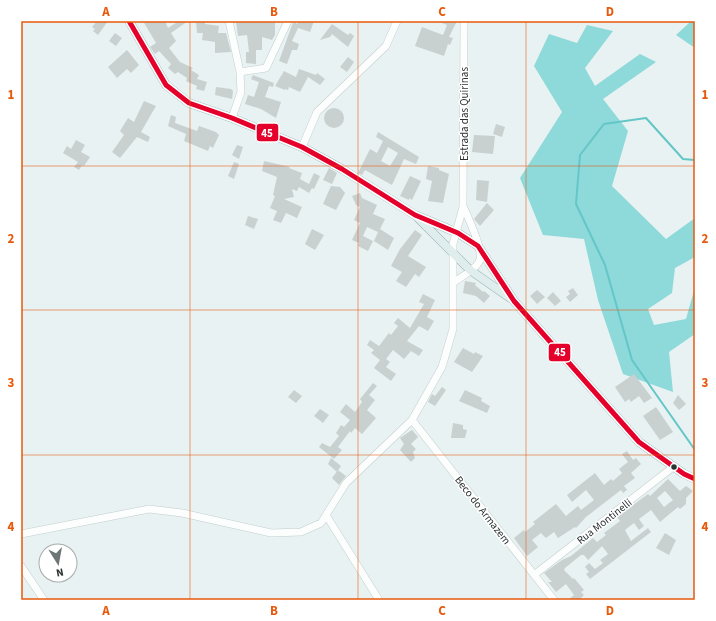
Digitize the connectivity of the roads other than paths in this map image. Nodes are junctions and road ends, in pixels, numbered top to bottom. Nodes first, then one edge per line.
1 (129, 21) edge
2 (229, 21) edge
3 (288, 21) edge
4 (397, 21) edge
5 (464, 21) edge
6 (240, 72) junction
7 (232, 118) junction
8 (302, 147) junction
9 (463, 207) junction
10 (415, 215) junction
11 (458, 233) junction
12 (478, 246) junction
13 (453, 254) junction
14 (470, 270) junction
15 (454, 282) junction
16 (514, 301) junction
17 (412, 420) junction
18 (673, 467) junction
19 (695, 479) edge
20 (326, 515) junction
21 (21, 534) edge
22 (21, 566) edge
23 (534, 574) junction
24 (44, 600) edge
25 (379, 600) edge
26 (554, 600) edge

1 - 7 main road
2 - 6 street
3 - 6 street
4 - 8 street
5 - 9 street, Estrada das Quirinas
6 - 7 street
7 - 8 main road
8 - 10 main road
9 - 11 street, Estrada das Quirinas
9 - 12 street, Estrada das Quirinas
10 - 11 main road
10 - 13 main road
11 - 12 main road
11 - 13 street, Estrada das Quirinas
12 - 14 street, Estrada das Quirinas
12 - 16 main road
13 - 14 main road
13 - 15 street, Estrada das Quirinas
14 - 15 street
14 - 16 main road
15 - 17 street, Estrada das Quirinas
16 - 18 main road
17 - 20 street, Estrada das Quirinas
17 - 23 street, Beco do Armazem
18 - 19 main road
18 - 23 street, Rua Montinelli
20 - 21 street, Estrada das Quirinas
20 - 25 street
22 - 24 street
23 - 26 street, Beco do Armazem

